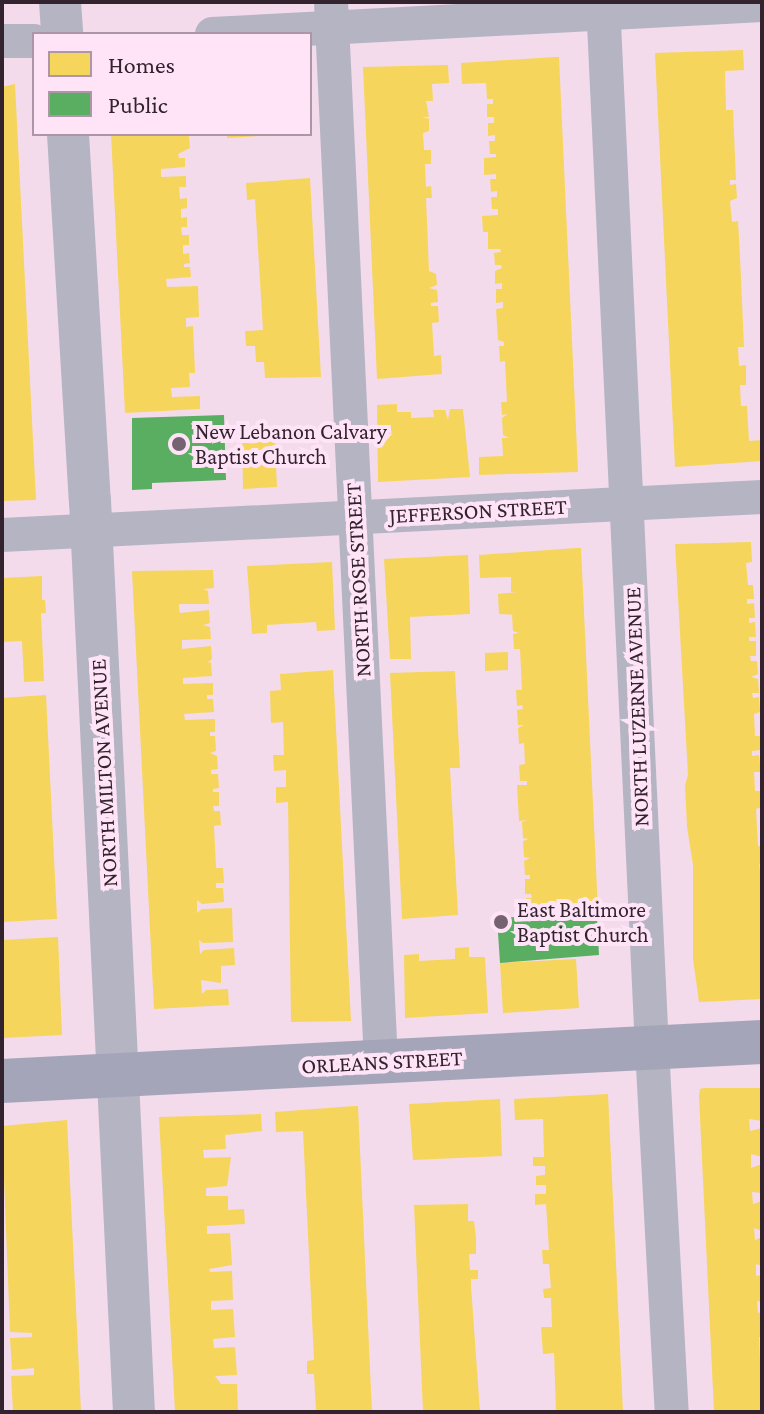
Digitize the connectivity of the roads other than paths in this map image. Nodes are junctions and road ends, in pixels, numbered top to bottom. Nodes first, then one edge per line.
1 (60, 2) edge
2 (762, 5) edge
3 (603, 9) edge
4 (332, 16) edge
5 (62, 32) edge
6 (225, 32) edge
7 (2, 41) edge
8 (32, 41) edge
9 (68, 136) edge
10 (762, 497) edge
11 (628, 504) junction
12 (355, 517) junction
13 (92, 531) junction
14 (2, 535) edge
15 (762, 1042) edge
16 (652, 1048) junction
17 (381, 1062) junction
18 (118, 1075) junction
19 (2, 1081) edge
20 (134, 1412) edge
21 (672, 1412) edge

1 - 5 street
2 - 3 street
3 - 4 street
3 - 11 street, NORTH LUZERNE AVENUE
4 - 6 street
4 - 12 street, NORTH ROSE STREET
7 - 8 street
9 - 13 street, NORTH MILTON AVENUE
10 - 11 street, JEFFERSON STREET
11 - 12 street, JEFFERSON STREET
11 - 16 street, NORTH LUZERNE AVENUE
12 - 13 street, JEFFERSON STREET
12 - 17 street, NORTH ROSE STREET
13 - 14 street, JEFFERSON STREET
13 - 18 street, NORTH MILTON AVENUE
15 - 16 main road, ORLEANS STREET
16 - 17 main road, ORLEANS STREET
16 - 21 street, NORTH LUZERNE AVENUE
17 - 18 main road, ORLEANS STREET
18 - 19 main road, ORLEANS STREET
18 - 20 street, NORTH MILTON AVENUE

